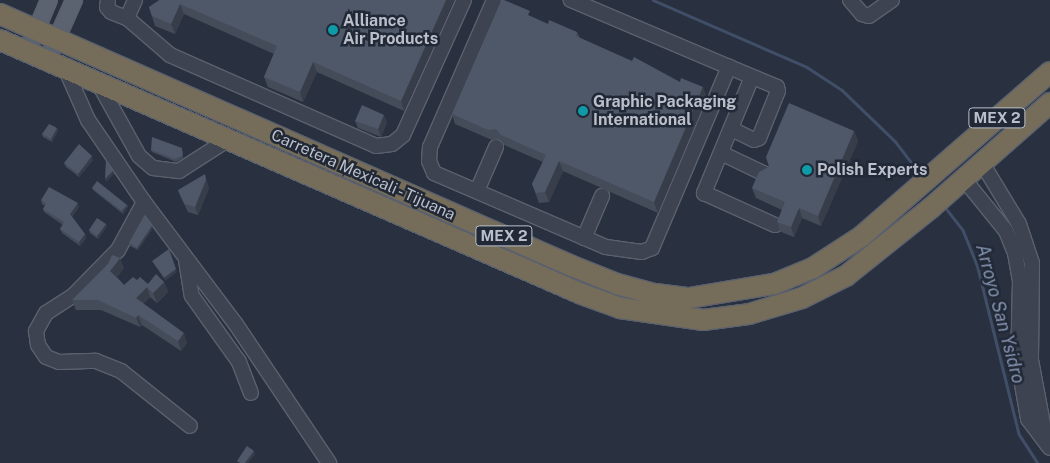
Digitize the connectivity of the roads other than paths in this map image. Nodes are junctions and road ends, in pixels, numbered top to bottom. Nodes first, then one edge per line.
1 (48, 0) edge
2 (74, 0) edge
3 (108, 0) edge
4 (135, 0) edge
5 (464, 0) edge
6 (494, 0) edge
7 (571, 0) edge
8 (850, 0) edge
9 (892, 0) edge
10 (0, 14) edge
11 (127, 18) junction
12 (35, 31) junction
13 (0, 40) edge
14 (56, 41) junction
15 (27, 52) junction
16 (47, 61) junction
17 (729, 67) junction
18 (66, 70) junction
19 (1050, 72) edge
20 (752, 77) junction
21 (99, 84) junction
22 (1050, 103) edge
23 (731, 129) junction
24 (229, 140) junction
25 (496, 147) dead end
26 (721, 153) junction
27 (982, 163) junction
28 (765, 174) edge
29 (960, 180) junction
30 (476, 191) junction
31 (602, 196) dead end
32 (144, 202) junction
33 (1019, 224) junction
34 (775, 225) edge
35 (1006, 232) junction
36 (584, 238) junction
37 (186, 259) junction
38 (250, 393) dead end
39 (190, 426) dead end
40 (1048, 446) edge
41 (329, 463) edge

1 - 12 main road
2 - 14 main road
3 - 11 street
4 - 11 street
5 - 11 street
6 - 30 street
7 - 17 street
8 - 9 street
10 - 12 highway, Carretera Mexicali - Tijuana / MEX 2
12 - 14 highway, Carretera Mexicali - Tijuana / MEX 2
12 - 15 main road
13 - 15 highway, Carretera Mexicali - Tijuana / MEX 2
14 - 16 main road
14 - 19 highway, Carretera Mexicali - Tijuana / MEX 2
15 - 16 highway, Carretera Mexicali - Tijuana / MEX 2
16 - 18 highway, Carretera Mexicali - Tijuana / MEX 2
17 - 20 street
17 - 36 street
18 - 21 highway, Carretera Mexicali - Tijuana / MEX 2
18 - 32 street
20 - 23 street
20 - 23 street
21 - 24 highway, Carretera Mexicali - Tijuana / MEX 2
21 - 24 street
22 - 27 highway, Carretera Mexicali - Tijuana / MEX 2
23 - 26 street
24 - 29 highway, Carretera Mexicali - Tijuana / MEX 2
25 - 30 street
26 - 28 street
26 - 34 street
27 - 29 highway, Carretera Mexicali - Tijuana / MEX 2
27 - 33 street
29 - 35 street
30 - 36 street
31 - 36 street
32 - 37 street
32 - 39 street
33 - 35 street
33 - 40 street
35 - 40 street
37 - 38 street
37 - 41 street

